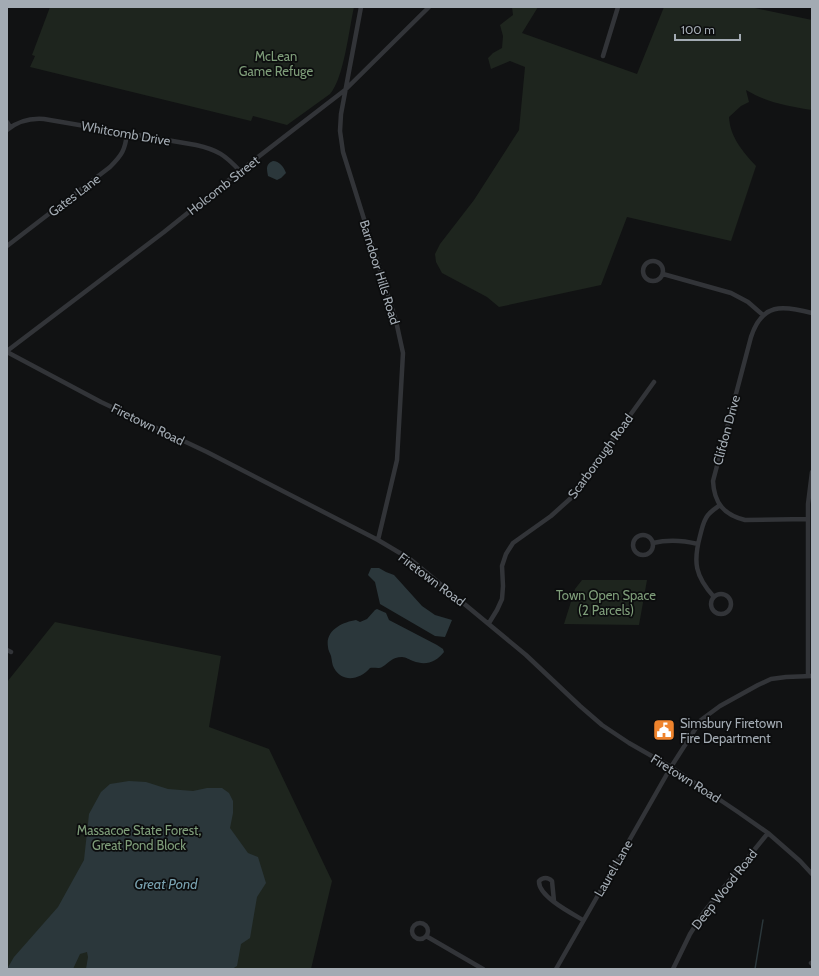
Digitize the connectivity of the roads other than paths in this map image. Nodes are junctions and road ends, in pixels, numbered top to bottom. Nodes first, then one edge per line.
1 (361, 7) edge
2 (429, 7) edge
3 (618, 7) edge
4 (603, 56) dead end
5 (346, 90) junction
6 (7, 122) edge
7 (9, 128) edge
8 (127, 134) junction
9 (240, 171) junction
10 (7, 246) edge
11 (663, 274) junction
12 (812, 313) edge
13 (763, 315) junction
14 (7, 352) edge
15 (654, 382) dead end
16 (812, 472) edge
17 (720, 505) junction
18 (808, 519) junction
19 (378, 540) junction
20 (653, 543) junction
21 (698, 544) junction
22 (714, 597) junction
23 (489, 622) junction
24 (810, 676) edge
25 (671, 767) junction
26 (768, 833) junction
27 (812, 874) edge
28 (554, 901) junction
29 (583, 920) junction
30 (426, 936) dead end
31 (483, 969) edge
32 (556, 969) edge
33 (673, 969) edge

1 - 5 street, Barndoor Hills Road
2 - 5 street, Holcomb Street
3 - 4 street
5 - 9 street, Holcomb Street
5 - 19 street, Barndoor Hills Road
6 - 7 street
7 - 8 street, Whitcomb Drive
8 - 9 street, Whitcomb Drive
8 - 10 street, Gates Lane
9 - 14 street, Holcomb Street
11 - 11 street
11 - 13 street
12 - 13 street
13 - 17 street, Clifdon Drive
14 - 19 street, Firetown Road
15 - 23 street, Scarborough Road
16 - 18 street
17 - 18 street
17 - 21 street
18 - 24 street
19 - 23 street, Firetown Road
20 - 20 street
20 - 21 street
21 - 22 street
22 - 22 street
23 - 25 street, Firetown Road
24 - 25 street, Laurel Lane
25 - 26 street, Firetown Road
25 - 29 street, Laurel Lane
26 - 27 street, Firetown Road
26 - 33 street, Deep Wood Road
28 - 28 street
28 - 29 street
29 - 32 street, Laurel Lane
30 - 31 street

